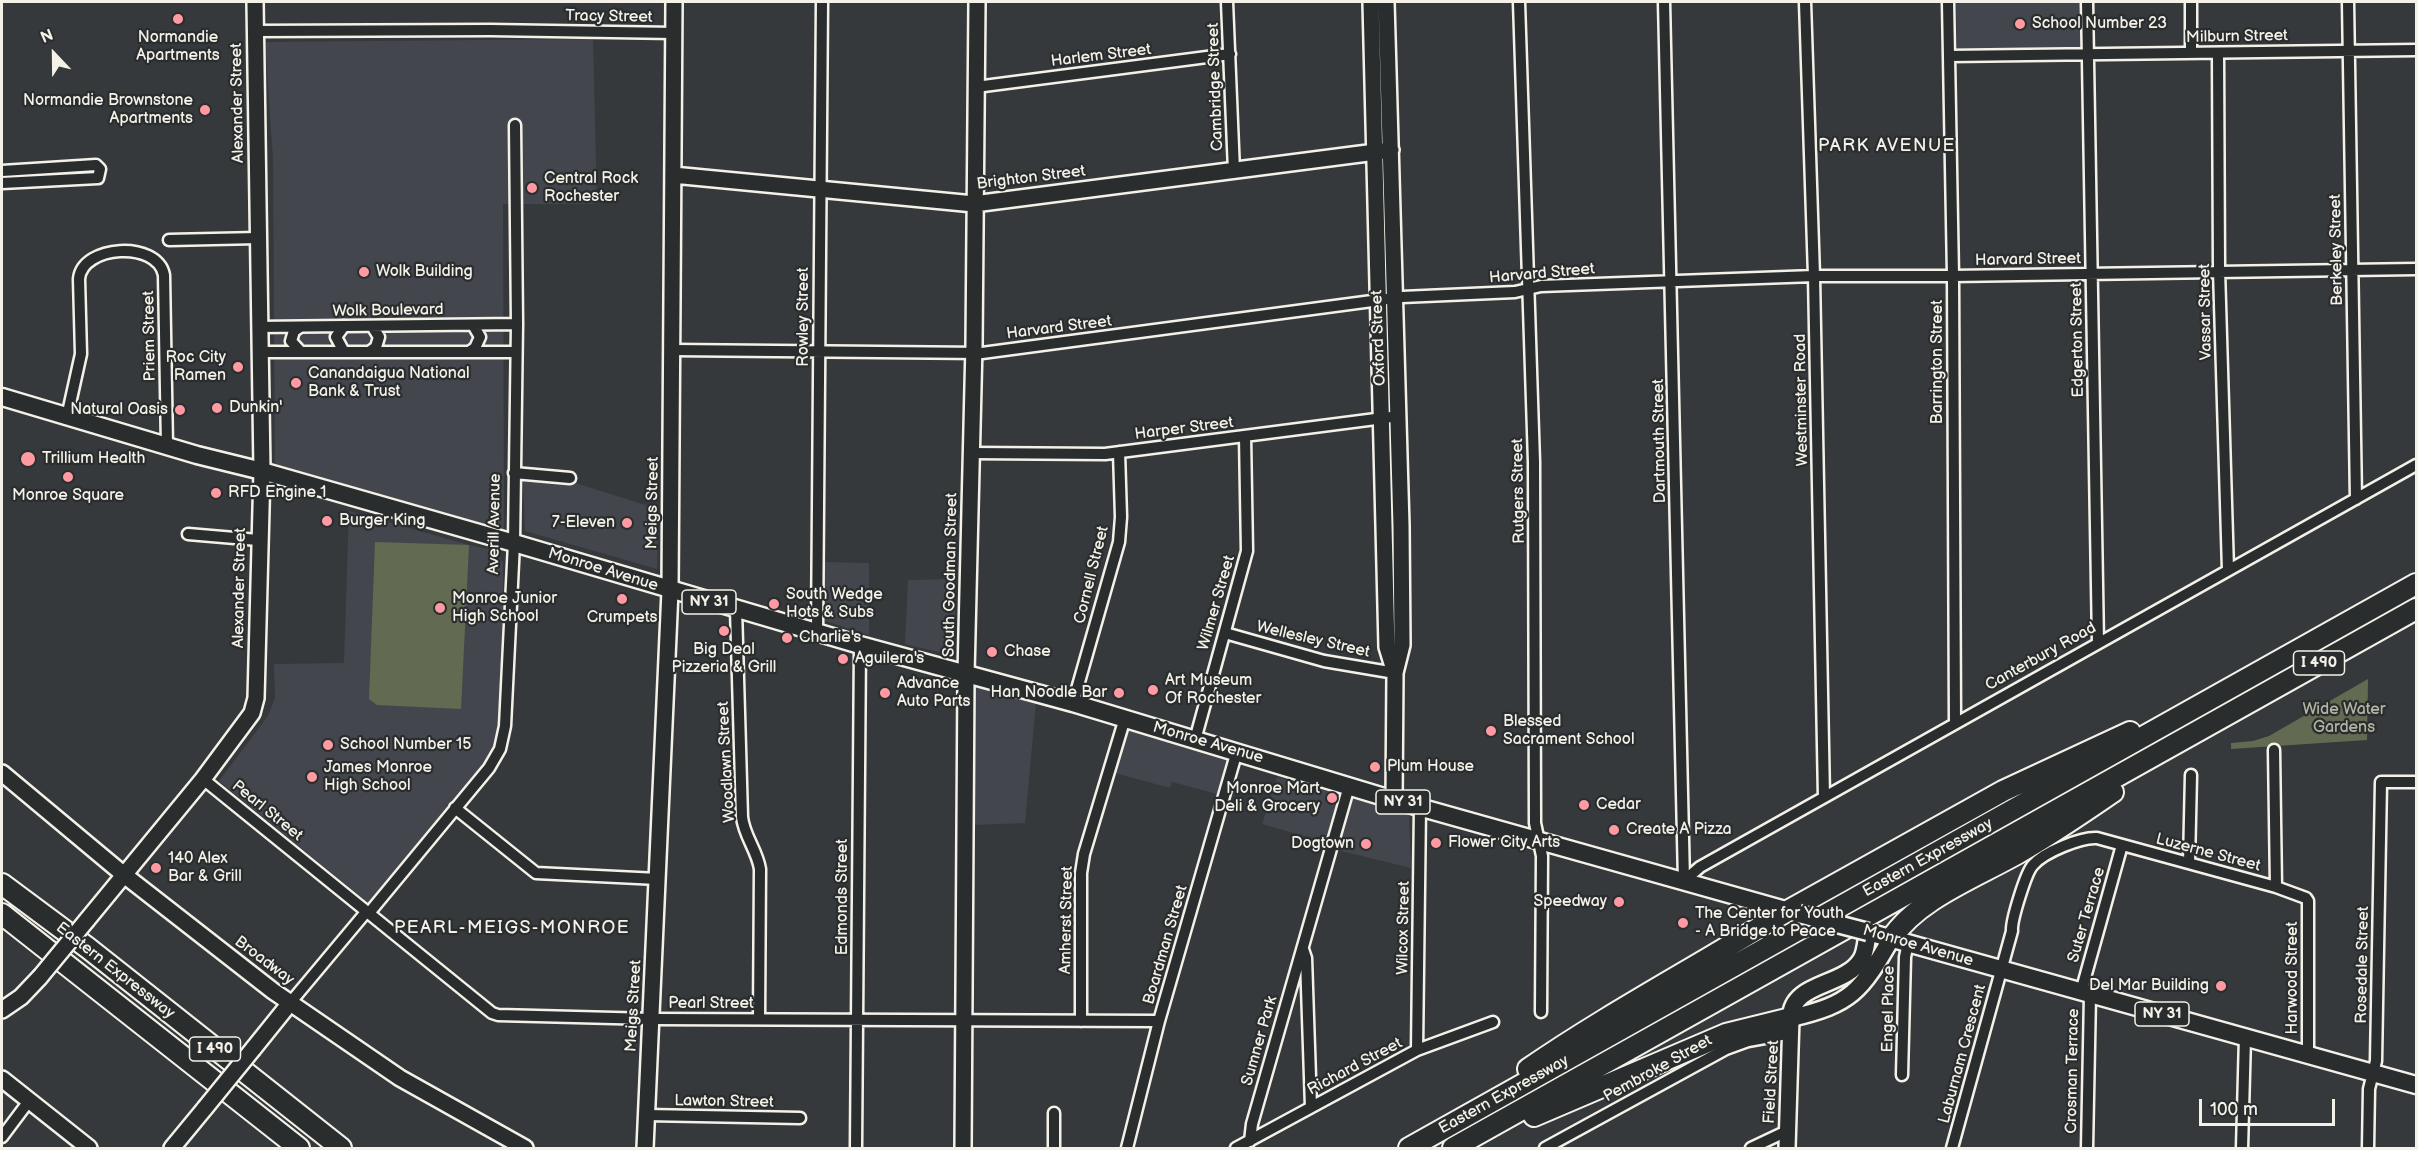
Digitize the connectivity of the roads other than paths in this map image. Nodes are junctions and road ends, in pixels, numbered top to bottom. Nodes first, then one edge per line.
1 (255, 2) edge
2 (674, 2) edge
3 (822, 2) edge
4 (977, 2) edge
5 (1227, 2) edge
6 (1371, 2) edge
7 (1386, 2) edge
8 (1519, 2) edge
9 (1664, 2) edge
10 (1805, 2) edge
11 (1948, 2) edge
12 (2087, 2) edge
13 (2191, 2) edge
14 (2348, 2) edge
15 (255, 31) junction
16 (674, 33) junction
17 (2349, 50) junction
18 (2416, 50) edge
19 (2191, 53) junction
20 (2218, 53) junction
21 (1230, 54) junction
22 (2088, 54) junction
23 (1950, 56) junction
24 (976, 87) junction
25 (515, 125) dead end
26 (1391, 150) junction
27 (1375, 152) junction
28 (48, 168) junction
29 (2, 171) edge
30 (1234, 171) junction
31 (673, 175) junction
32 (49, 181) junction
33 (2, 183) edge
34 (820, 190) junction
35 (975, 204) junction
36 (258, 238) junction
37 (169, 240) dead end
38 (2352, 269) junction
39 (2416, 269) edge
40 (2219, 270) junction
41 (2092, 273) junction
42 (1814, 276) junction
43 (1953, 276) junction
44 (1672, 281) junction
45 (1528, 288) junction
46 (1396, 297) junction
47 (1380, 300) junction
48 (517, 324) junction
49 (473, 325) junction
50 (344, 326) junction
51 (372, 326) junction
52 (259, 327) junction
53 (300, 327) junction
54 (673, 350) junction
55 (260, 352) junction
56 (301, 352) junction
57 (344, 352) junction
58 (369, 352) junction
59 (470, 352) junction
60 (516, 352) junction
61 (819, 352) junction
62 (974, 353) junction
63 (2, 397) edge
64 (1399, 416) junction
65 (67, 417) junction
66 (1383, 418) junction
67 (1245, 436) junction
68 (167, 446) junction
69 (1119, 452) junction
70 (971, 453) junction
71 (2416, 465) edge
72 (261, 471) junction
73 (514, 473) junction
74 (570, 478) dead end
75 (2356, 499) junction
76 (188, 534) dead end
77 (258, 540) junction
78 (514, 543) junction
79 (2228, 570) junction
80 (2416, 584) edge
81 (670, 591) junction
82 (736, 609) junction
83 (2413, 611) edge
84 (817, 632) junction
85 (1225, 633) junction
86 (2098, 643) junction
87 (860, 645) junction
88 (2271, 666) junction
89 (1395, 673) junction
90 (966, 674) junction
91 (1073, 703) junction
92 (2232, 712) junction
93 (1125, 718) junction
94 (1955, 723) junction
95 (1195, 740) junction
96 (2274, 750) dead end
97 (1237, 751) junction
98 (2, 773) edge
99 (2191, 775) dead end
100 (203, 779) junction
101 (2416, 782) edge
102 (1349, 786) junction
103 (1824, 797) junction
104 (1394, 800) junction
105 (1420, 807) junction
106 (455, 808) junction
107 (2097, 838) joint
108 (1538, 839) junction
109 (2122, 845) junction
110 (2189, 863) junction
111 (123, 874) junction
112 (2, 876) edge
113 (658, 879) junction
114 (1684, 880) junction
115 (2, 884) edge
116 (2276, 887) junction
117 (2308, 901) joint
118 (368, 912) junction
119 (1794, 912) junction
120 (2, 914) edge
121 (1868, 932) junction
122 (1899, 941) junction
123 (88, 948) junction
124 (1303, 949) junction
125 (2001, 970) junction
126 (2086, 993) junction
127 (290, 1003) junction
128 (2, 1010) edge
129 (1541, 1012) dead end
130 (652, 1019) junction
131 (759, 1019) junction
132 (857, 1020) junction
133 (963, 1020) junction
134 (1081, 1021) junction
135 (1159, 1021) junction
136 (1493, 1022) dead end
137 (1792, 1025) junction
138 (2245, 1037) junction
139 (1417, 1050) junction
140 (2308, 1055) junction
141 (2372, 1073) junction
142 (1902, 1075) dead end
143 (2, 1078) edge
144 (2416, 1085) edge
145 (29, 1101) junction
146 (1311, 1107) junction
147 (1054, 1113) dead end
148 (647, 1115) junction
149 (800, 1118) dead end
150 (1787, 1131) junction
151 (2, 1137) edge
152 (1427, 1138) junction
153 (1250, 1141) junction
154 (89, 1149) edge
155 (172, 1149) edge
156 (299, 1149) edge
157 (341, 1149) edge
158 (525, 1149) edge
159 (645, 1149) edge
160 (856, 1149) edge
161 (963, 1149) edge
162 (1054, 1149) edge
163 (1127, 1149) edge
164 (1236, 1149) edge
165 (1409, 1149) edge
166 (1455, 1149) edge
167 (1545, 1149) edge
168 (1751, 1149) edge
169 (1786, 1149) edge
170 (1952, 1149) edge
171 (2086, 1149) edge
172 (2242, 1149) edge
173 (2368, 1149) edge

1 - 15 street, Alexander Street
2 - 16 street, Meigs Street
3 - 34 street, Rowley Street
4 - 24 street, South Goodman Street
5 - 21 street, Cambridge Street
6 - 27 street, Oxford Street
7 - 26 street, Oxford Street
8 - 45 street, Rutgers Street
9 - 44 street, Dartmouth Street
10 - 42 street, Westminster Road
11 - 23 street, Barrington Street
12 - 22 street, Edgerton Street
13 - 19 street
14 - 17 street, Berkeley Street
15 - 16 street, Tracy Street
15 - 36 street, Alexander Street
16 - 31 street, Meigs Street
17 - 18 street, Milburn Street
17 - 20 street, Milburn Street
17 - 38 street, Berkeley Street
19 - 20 street, Milburn Street
19 - 22 street, Milburn Street
20 - 40 street, Vassar Street
21 - 24 street, Harlem Street
21 - 30 street, Cambridge Street
22 - 23 street, Milburn Street
22 - 41 street, Edgerton Street
23 - 43 street, Barrington Street
24 - 35 street, South Goodman Street
25 - 48 street, Averill Avenue
26 - 27 street, Brighton Street
26 - 46 street, Oxford Street
27 - 30 street, Brighton Street
27 - 47 street, Oxford Street
28 - 29 street
28 - 32 street
28 - 32 street
30 - 35 street, Brighton Street
31 - 34 street, Brighton Street
31 - 54 street, Meigs Street
32 - 33 street
34 - 35 street, Brighton Street
34 - 61 street, Rowley Street
35 - 62 street, South Goodman Street
36 - 37 street
36 - 52 street, Alexander Street
38 - 39 street, Harvard Street
38 - 40 street, Harvard Street
38 - 75 street, Berkeley Street
40 - 41 street, Harvard Street
40 - 79 street, Vassar Street
41 - 43 street, Harvard Street
41 - 86 street, Edgerton Street
42 - 43 street, Harvard Street
42 - 44 street, Harvard Street
42 - 103 street, Westminster Road
43 - 94 street, Barrington Street
44 - 45 street, Harvard Street
44 - 114 street, Dartmouth Street
45 - 46 street, Harvard Street
45 - 108 street, Rutgers Street
46 - 47 street, Harvard Street
46 - 64 street, Oxford Street
47 - 62 street, Harvard Street
47 - 66 street, Oxford Street
48 - 49 street, Wolk Boulevard
48 - 60 street, Averill Avenue
49 - 51 street, Wolk Boulevard
49 - 59 street
50 - 51 street, Wolk Boulevard
50 - 53 street, Wolk Boulevard
50 - 57 street
51 - 58 street
52 - 53 street, Wolk Boulevard
52 - 55 street, Alexander Street
53 - 56 street
54 - 61 street, Harvard Street
54 - 81 street, Meigs Street
55 - 56 street
55 - 72 street, Alexander Street
56 - 57 street
57 - 58 street
58 - 59 street
59 - 60 street
60 - 73 street, Averill Avenue
61 - 62 street, Harvard Street
61 - 84 street, Rowley Street
62 - 70 street, South Goodman Street
63 - 65 main road, Monroe Avenue / NY 31
64 - 66 street, Harper Street
64 - 89 street, Oxford Street
65 - 68 main road, Monroe Avenue / NY 31
65 - 68 street, Priem Street
66 - 67 street, Harper Street
66 - 89 street, Oxford Street
67 - 69 street, Harper Street
67 - 85 street, Wilmer Street
68 - 72 main road, Monroe Avenue / NY 31
69 - 70 street, Harper Street
69 - 91 street, Cornell Street
70 - 90 street, South Goodman Street
71 - 75 street, Canterbury Road
72 - 77 street, Alexander Street
72 - 78 main road, Monroe Avenue / NY 31
73 - 74 street
73 - 78 street, Averill Avenue
75 - 79 street, Canterbury Road
76 - 77 street
77 - 100 street, Alexander Street
78 - 81 main road, Monroe Avenue / NY 31
78 - 106 street, Averill Avenue
79 - 86 street, Canterbury Road
80 - 88 highway, Eastern Expressway / I 490
81 - 82 main road, Monroe Avenue / NY 31
81 - 113 street, Meigs Street
82 - 84 main road, Monroe Avenue / NY 31
82 - 131 street, Woodlawn Street
83 - 92 highway, Eastern Expressway / I 490
84 - 87 main road, Monroe Avenue / NY 31
85 - 89 street, Wellesley Street
85 - 95 street, Wilmer Street
86 - 94 street, Canterbury Road
87 - 90 main road, Monroe Avenue / NY 31
87 - 132 street, Edmonds Street
88 - 119 highway
88 - 152 highway, Eastern Expressway / I 490
89 - 104 street, Oxford Street
90 - 91 main road, Monroe Avenue / NY 31
90 - 133 street, South Goodman Street
91 - 93 main road, Monroe Avenue / NY 31
92 - 122 highway
92 - 166 highway, Eastern Expressway / I 490
93 - 95 main road, Monroe Avenue / NY 31
93 - 134 street, Amherst Street
94 - 103 street, Canterbury Road
95 - 97 main road, Monroe Avenue / NY 31
96 - 116 street
97 - 102 main road, Monroe Avenue / NY 31
97 - 135 street, Boardman Street
98 - 111 street, Broadway
99 - 110 street
100 - 111 street, Alexander Street
100 - 118 street, Pearl Street
101 - 141 street, Rosedale Street
102 - 104 main road, Monroe Avenue / NY 31
102 - 124 street, Sumner Park
103 - 114 street, Canterbury Road
104 - 105 main road, Monroe Avenue / NY 31
105 - 108 main road, Monroe Avenue / NY 31
105 - 139 street, Wilcox Street
106 - 113 street
106 - 118 street, Averill Avenue
107 - 109 street, Luzerne Street
107 - 125 street, Laburnam Crescent
108 - 114 main road, Monroe Avenue / NY 31
108 - 129 street, Rutgers Street
109 - 110 street, Luzerne Street
109 - 126 street, Suter Terrace
110 - 116 street, Luzerne Street
111 - 127 street, Broadway
111 - 128 street, Alexander Street, bridge
112 - 123 highway
113 - 130 street, Meigs Street
114 - 119 main road, Monroe Avenue / NY 31
115 - 123 highway, Eastern Expressway / I 490
116 - 117 street, Luzerne Street
117 - 140 street, Harwood Street
118 - 127 street, Averill Avenue
118 - 130 street, Pearl Street
119 - 121 main road, Monroe Avenue / NY 31, bridge
119 - 152 highway
120 - 156 highway, Eastern Expressway / I 490
121 - 122 main road, Monroe Avenue / NY 31
121 - 137 main road
122 - 125 main road, Monroe Avenue / NY 31
122 - 137 main road
122 - 142 street, Engel Place
123 - 157 highway, Eastern Expressway / I 490
124 - 146 street, Sumner Park
124 - 153 street, Sumner Park
125 - 126 main road, Monroe Avenue / NY 31
125 - 170 street, Laburnam Crescent
126 - 138 main road, Monroe Avenue / NY 31
126 - 171 street, Crosman Terrace
127 - 155 street, Averill Avenue, bridge
127 - 158 street, Broadway
130 - 131 street, Pearl Street
130 - 148 street, Meigs Street
131 - 132 street, Pearl Street
132 - 133 street, Pearl Street
132 - 160 street, Edmonds Street
133 - 134 street, Pearl Street
133 - 161 street, South Goodman Street
134 - 135 street, Pearl Street
135 - 163 street, Boardman Street
136 - 139 street, Richard Street
137 - 150 street, Field Street
137 - 166 highway
137 - 167 street, Pembroke Street
138 - 140 main road, Monroe Avenue / NY 31
138 - 172 street
139 - 146 street, Richard Street
140 - 141 main road, Monroe Avenue / NY 31
141 - 144 main road, Monroe Avenue / NY 31
141 - 173 street, Rosedale Street
143 - 145 street
145 - 151 street
145 - 154 street
146 - 153 street, Richard Street
147 - 162 street
148 - 149 street, Lawton Street
148 - 159 street, Meigs Street
150 - 168 street
150 - 169 street, Field Street
152 - 165 highway, Eastern Expressway / I 490
153 - 164 street, Richard Street

